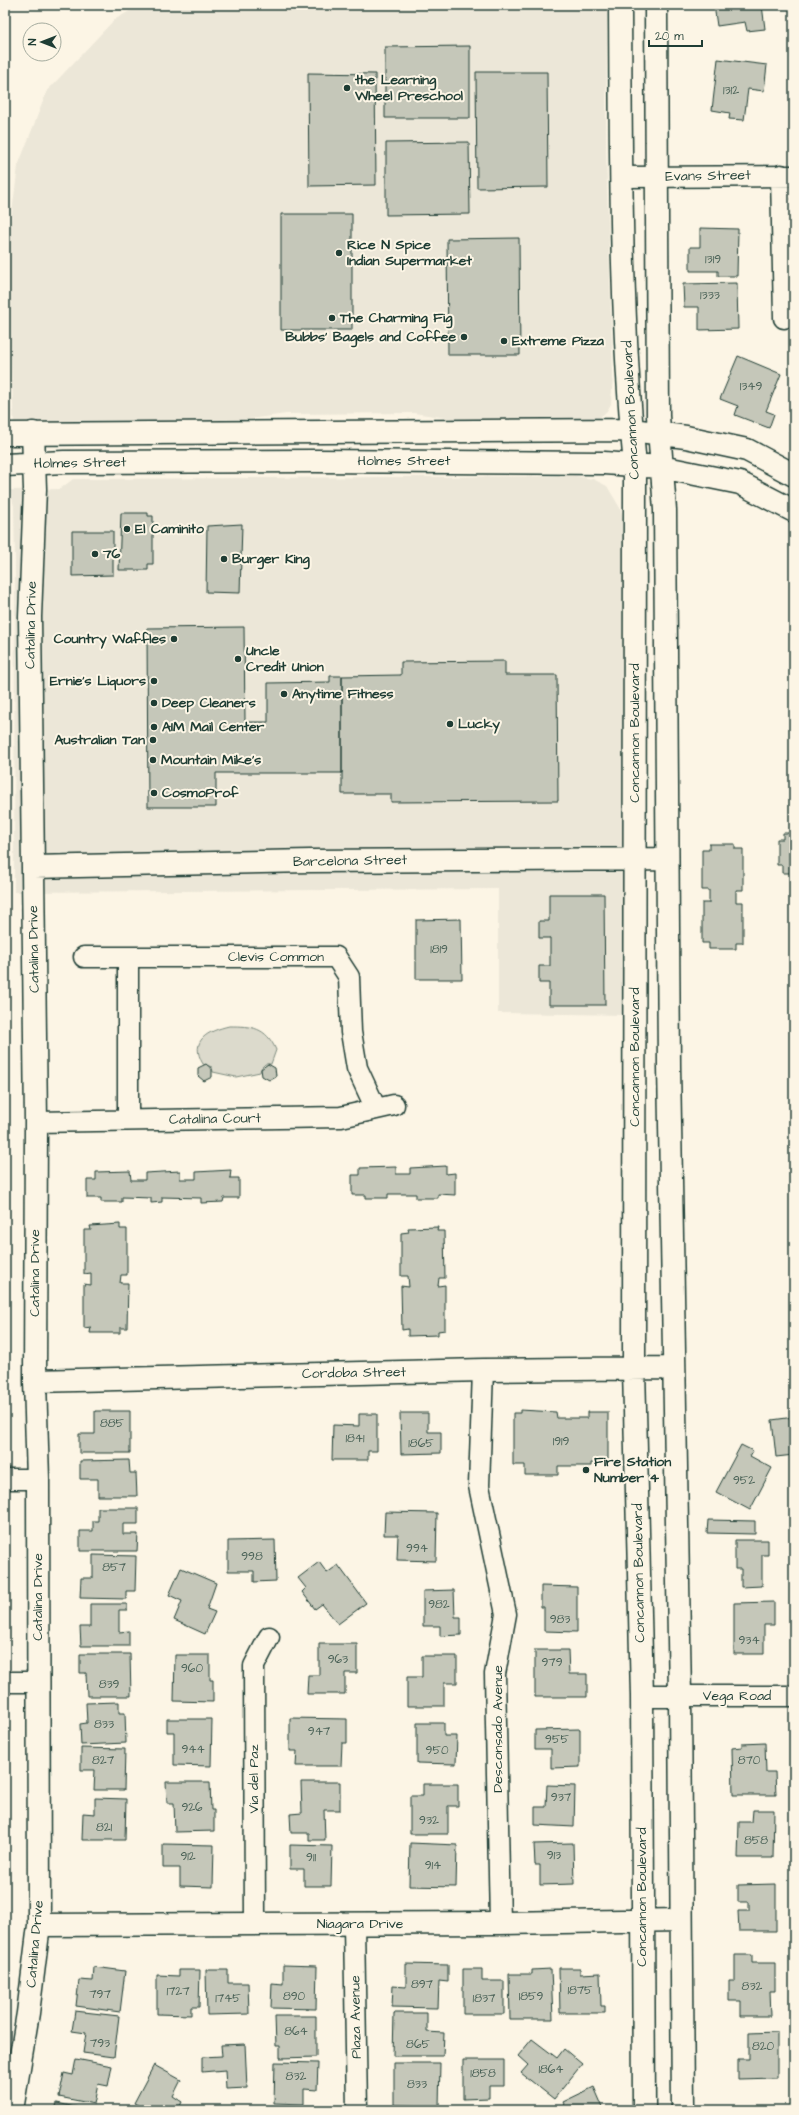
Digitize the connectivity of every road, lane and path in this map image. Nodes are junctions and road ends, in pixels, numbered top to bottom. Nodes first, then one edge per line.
1 (620, 5) edge
2 (656, 5) edge
3 (787, 175) edge
4 (621, 177) junction
5 (656, 177) junction
6 (784, 318) dead end
7 (632, 430) junction
8 (33, 433) junction
9 (5, 434) edge
10 (659, 434) junction
11 (34, 464) junction
12 (5, 465) edge
13 (635, 465) junction
14 (661, 467) junction
15 (794, 475) edge
16 (794, 511) edge
17 (635, 858) junction
18 (666, 859) junction
19 (33, 867) junction
20 (84, 957) dead end
21 (128, 957) junction
22 (385, 1107) joint
23 (128, 1120) junction
24 (36, 1122) junction
25 (673, 1368) junction
26 (634, 1369) junction
27 (483, 1370) junction
28 (35, 1381) junction
29 (5, 1479) edge
30 (38, 1479) junction
31 (269, 1637) dead end
32 (5, 1682) edge
33 (38, 1682) junction
34 (642, 1696) junction
35 (680, 1696) junction
36 (794, 1696) edge
37 (642, 1920) junction
38 (681, 1920) junction
39 (500, 1923) junction
40 (255, 1924) junction
41 (354, 1924) junction
42 (39, 1925) junction
43 (12, 2110) edge
44 (357, 2110) edge
45 (644, 2110) edge
46 (683, 2110) edge

1 - 4 main road, Concannon Boulevard
2 - 5 main road, Concannon Boulevard
3 - 5 street, Evans Street
3 - 6 street
4 - 5 street, Evans Street
4 - 7 main road, Concannon Boulevard
5 - 10 main road, Concannon Boulevard
7 - 8 main road, Holmes Street
7 - 10 main road, Holmes Street
7 - 13 main road, Concannon Boulevard
8 - 9 main road, Holmes Street
8 - 11 main road, Catalina Drive
10 - 14 main road, Concannon Boulevard
10 - 15 main road, Holmes Street
11 - 12 main road, Holmes Street
11 - 13 main road, Holmes Street
11 - 19 main road, Catalina Drive
13 - 14 main road, Holmes Street
13 - 17 main road, Concannon Boulevard
14 - 16 main road, Holmes Street
14 - 18 main road, Concannon Boulevard
17 - 18 main road, Barcelona Street
17 - 19 main road, Barcelona Street
17 - 26 main road, Concannon Boulevard
18 - 25 main road, Concannon Boulevard
19 - 24 main road, Catalina Drive
20 - 21 street, Clevis Common
21 - 22 street, Clevis Common
21 - 23 street
22 - 23 street, Catalina Court
23 - 24 street, Catalina Court
24 - 28 main road, Catalina Drive
25 - 26 main road, Cordoba Street
25 - 35 main road, Concannon Boulevard
26 - 27 main road, Cordoba Street
26 - 34 main road, Concannon Boulevard
27 - 28 main road, Cordoba Street
27 - 39 street, Desconsado Avenue
28 - 30 main road, Catalina Drive
29 - 30 street
30 - 33 main road, Catalina Drive
31 - 40 street, Via del Paz
32 - 33 street
33 - 42 main road, Catalina Drive
34 - 35 main road
34 - 37 main road, Concannon Boulevard
35 - 36 street, Vega Road
35 - 38 main road, Concannon Boulevard
37 - 38 main road, Niagara Drive
37 - 39 main road, Niagara Drive
37 - 45 main road, Concannon Boulevard
38 - 46 main road, Concannon Boulevard
39 - 41 main road, Niagara Drive
40 - 41 main road, Niagara Drive
40 - 42 main road, Niagara Drive
41 - 44 street, Plaza Avenue
42 - 43 main road, Catalina Drive

